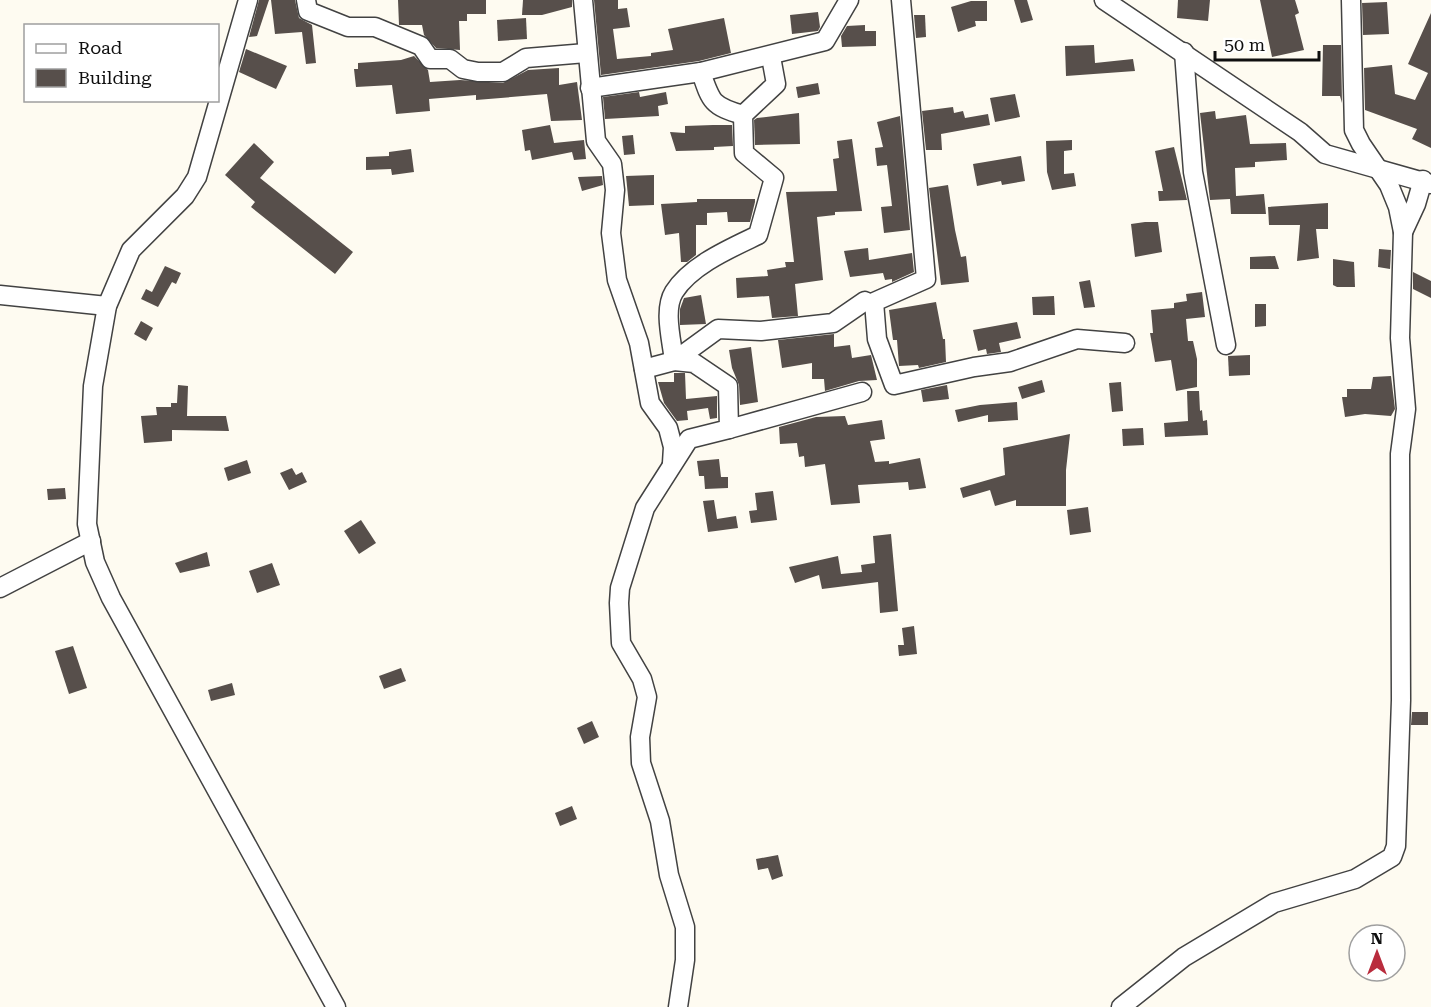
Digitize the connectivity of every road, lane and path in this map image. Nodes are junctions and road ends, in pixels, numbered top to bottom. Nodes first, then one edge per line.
1 (248, 0) edge
2 (306, 0) edge
3 (583, 0) edge
4 (849, 0) edge
5 (901, 0) edge
6 (1104, 0) edge
7 (1351, 0) edge
8 (1184, 52) junction
9 (586, 53) junction
10 (771, 57) junction
11 (701, 72) junction
12 (590, 88) junction
13 (219, 99) edge
14 (218, 102) edge
15 (743, 115) junction
16 (1376, 168) junction
17 (1427, 182) edge
18 (1403, 232) junction
19 (0, 295) edge
20 (865, 301) dead end
21 (107, 306) junction
22 (1125, 343) dead end
23 (1226, 345) dead end
24 (674, 361) junction
25 (644, 369) junction
26 (862, 392) dead end
27 (729, 429) junction
28 (672, 463) junction
29 (91, 541) junction
30 (0, 588) edge
31 (336, 1007) edge
32 (678, 1007) edge
33 (1121, 1007) edge

1 - 13 street
2 - 9 street
3 - 9 street
4 - 10 street
5 - 22 street
6 - 8 street
7 - 16 street
8 - 16 street
8 - 23 street
9 - 12 street
10 - 11 street
10 - 15 street
11 - 12 street
11 - 15 street
12 - 25 street
14 - 21 street
15 - 24 street
16 - 17 street
16 - 18 street
17 - 18 street
18 - 33 street
19 - 21 street
20 - 24 street
21 - 29 street
24 - 25 street
24 - 27 street
25 - 28 street
26 - 27 street
27 - 28 street
28 - 32 street
29 - 30 street
29 - 31 street

